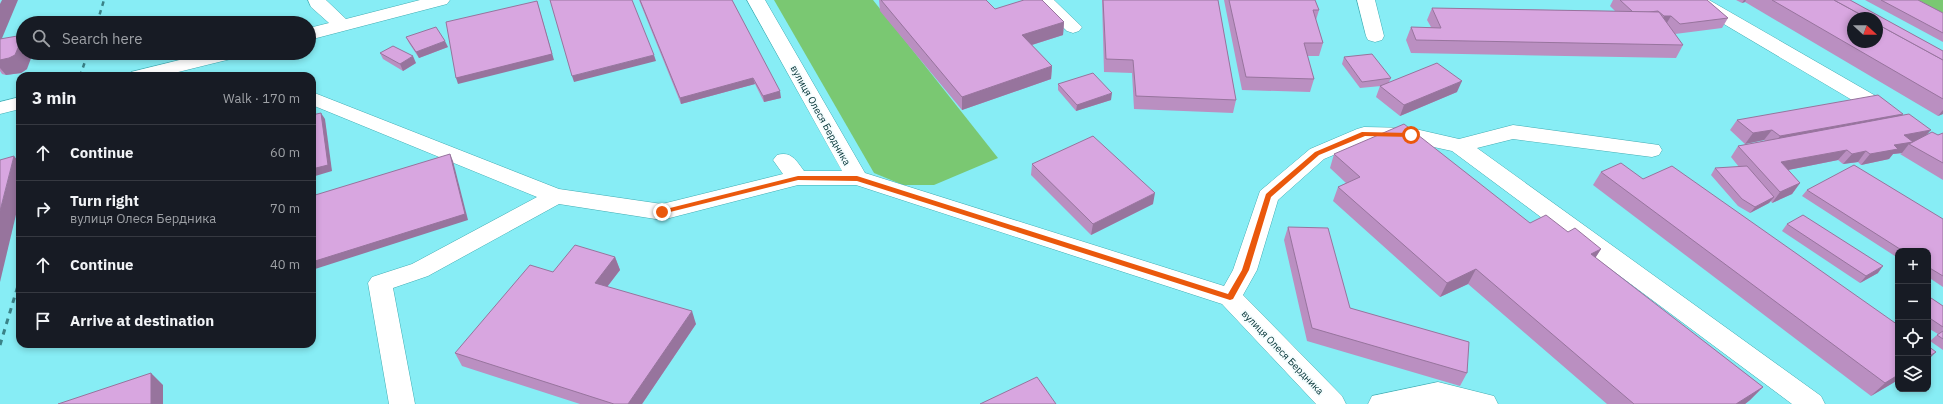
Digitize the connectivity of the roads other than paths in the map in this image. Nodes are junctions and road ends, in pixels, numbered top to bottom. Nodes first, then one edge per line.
1 (316, 0) edge
2 (441, 0) edge
3 (756, 0) edge
4 (1042, 0) edge
5 (1366, 0) edge
6 (1696, 0) edge
7 (342, 25) junction
8 (1073, 27) dead end
9 (316, 32) edge
10 (1376, 36) dead end
11 (184, 60) edge
12 (150, 72) edge
13 (316, 100) edge
14 (16, 104) edge
15 (0, 108) edge
16 (1881, 108) edge
17 (1459, 146) junction
18 (1652, 150) dead end
19 (784, 160) dead end
20 (798, 178) junction
21 (857, 178) junction
22 (556, 196) junction
23 (1230, 297) junction
24 (402, 404) edge
25 (1333, 404) edge
26 (1381, 404) edge
27 (1485, 404) edge
28 (1812, 404) edge

1 - 7 street
2 - 7 street
3 - 21 street, вулиця Олеся Бердника
4 - 8 street
5 - 10 street
6 - 16 street
7 - 9 street
11 - 12 street
13 - 22 street
14 - 15 street
17 - 18 street
17 - 23 street
17 - 28 street
19 - 20 street
20 - 21 street
20 - 22 street
21 - 23 street, вулиця Олеся Бердника
22 - 24 street
23 - 25 street, вулиця Олеся Бердника
26 - 27 street

